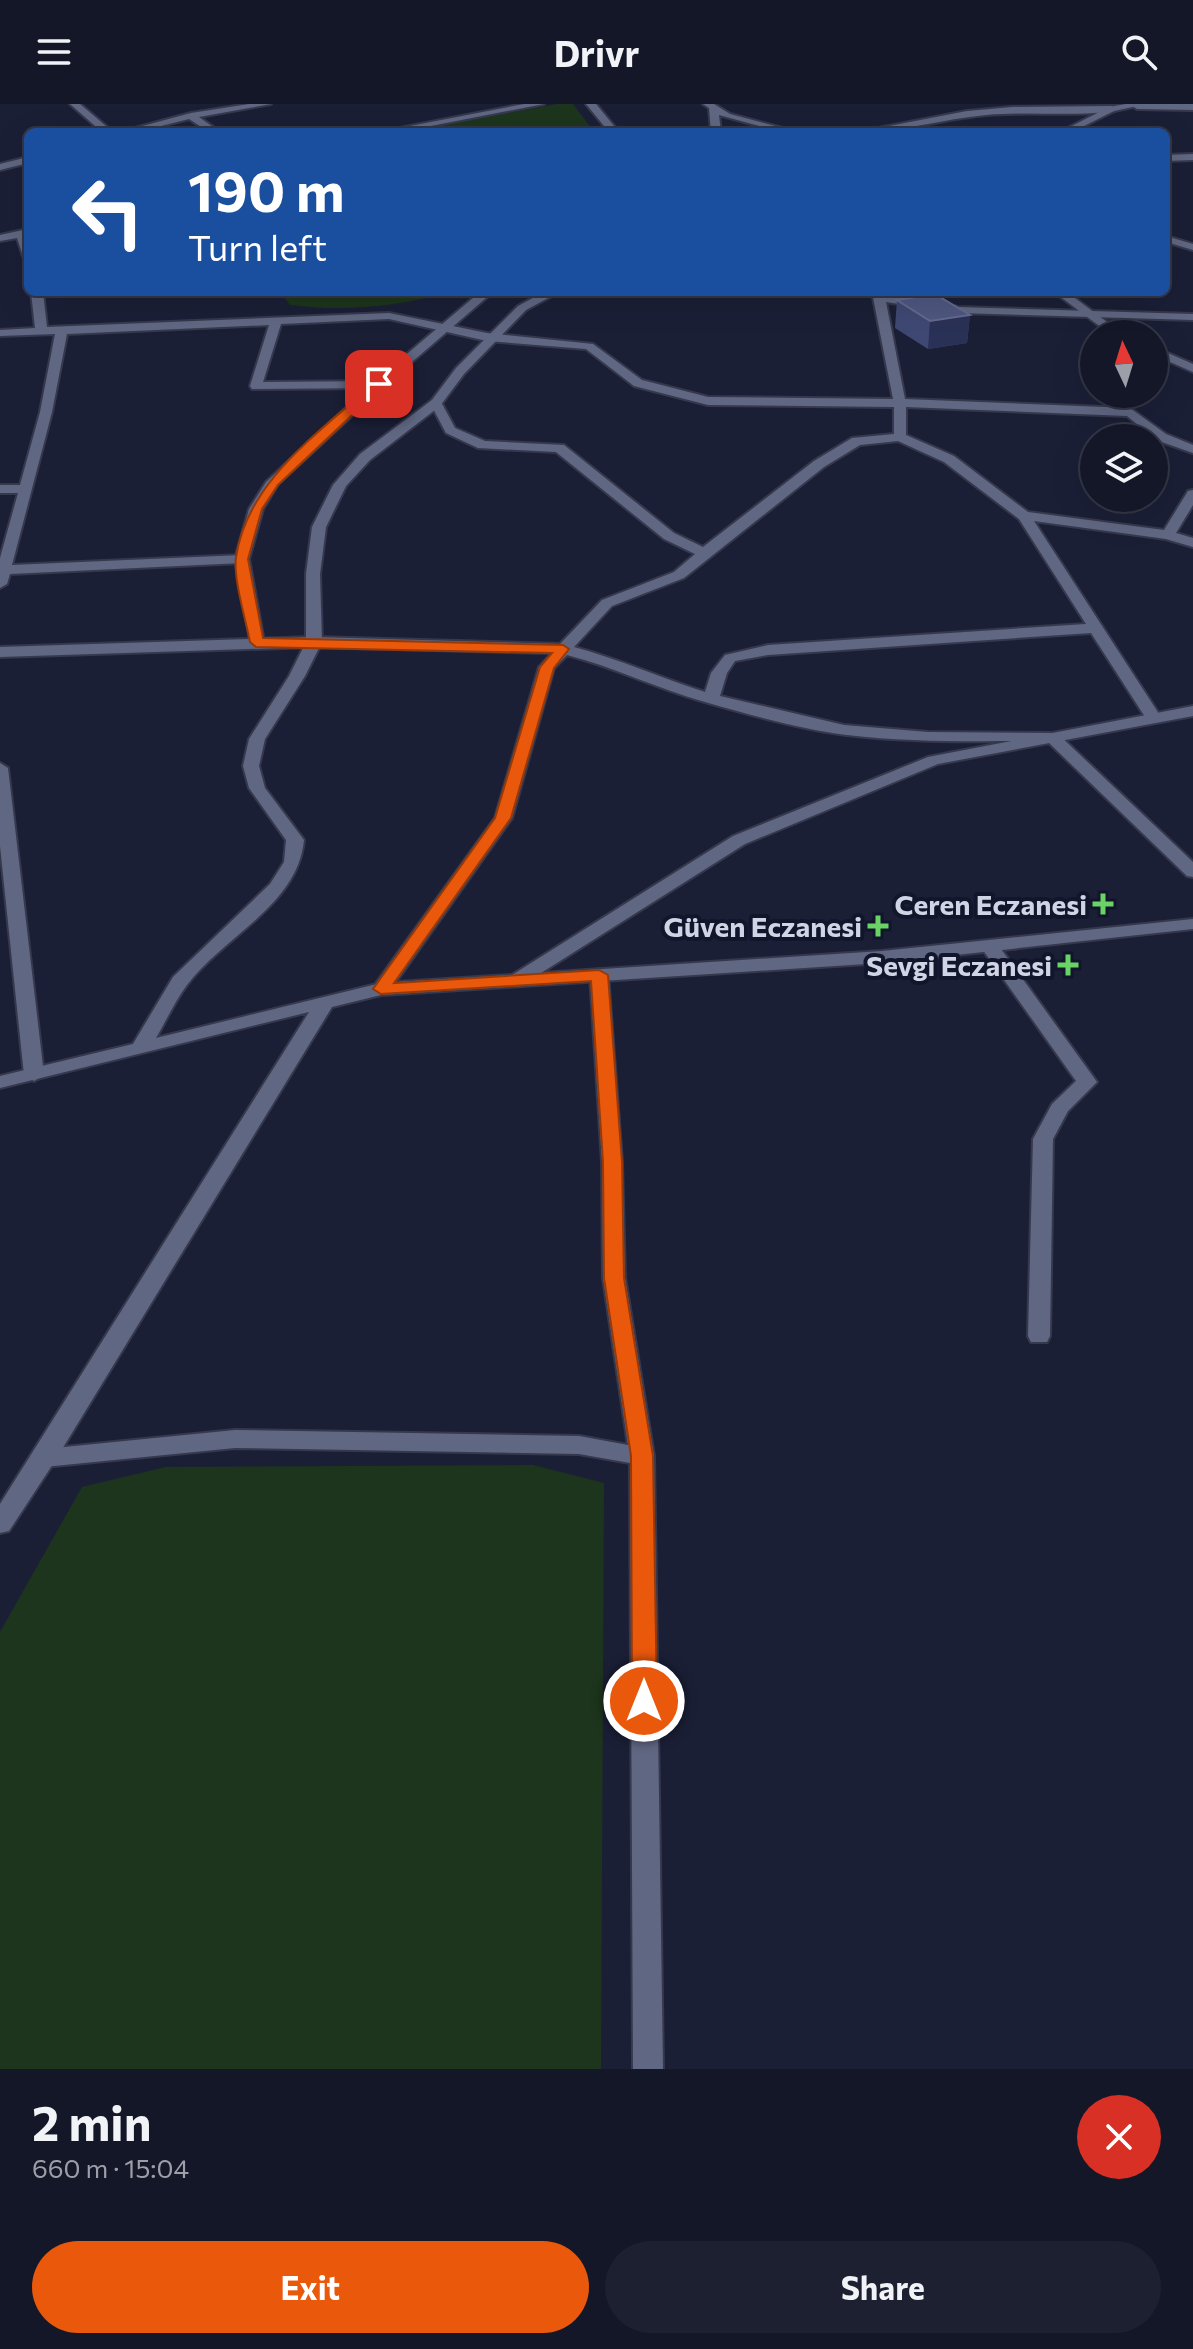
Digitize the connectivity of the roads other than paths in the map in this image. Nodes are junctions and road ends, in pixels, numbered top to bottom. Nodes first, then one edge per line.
1 (75, 104) edge
2 (266, 104) edge
3 (539, 104) edge
4 (591, 104) edge
5 (1140, 105) edge
6 (710, 106) edge
7 (1193, 107) edge
8 (1112, 109) junction
9 (191, 116) junction
10 (103, 128) edge
11 (142, 128) edge
12 (209, 128) edge
13 (406, 128) edge
14 (611, 128) edge
15 (715, 128) edge
16 (776, 128) edge
17 (886, 128) edge
18 (1073, 128) edge
19 (1193, 157) edge
20 (1170, 158) edge
21 (24, 161) edge
22 (0, 167) edge
23 (24, 233) edge
24 (0, 238) edge
25 (1170, 240) edge
26 (1193, 247) edge
27 (37, 296) edge
28 (483, 296) edge
29 (545, 296) edge
30 (878, 296) edge
31 (883, 296) edge
32 (1065, 296) edge
33 (958, 310) junction
34 (1091, 316) junction
35 (915, 317) edge
36 (1193, 317) edge
37 (899, 318) edge
38 (277, 319) junction
39 (884, 320) junction
40 (1097, 320) edge
41 (62, 329) junction
42 (41, 330) junction
43 (446, 330) junction
44 (0, 333) edge
45 (492, 338) junction
46 (1168, 357) edge
47 (1193, 368) edge
48 (379, 384) junction
49 (436, 403) junction
50 (900, 403) junction
51 (900, 437) junction
52 (1193, 449) edge
53 (0, 489) edge
54 (24, 489) junction
55 (1193, 494) edge
56 (1024, 516) junction
57 (1168, 535) junction
58 (1193, 543) edge
59 (704, 553) junction
60 (242, 559) junction
61 (0, 575) edge
62 (1096, 628) junction
63 (256, 642) junction
64 (314, 642) junction
65 (563, 649) junction
66 (0, 652) edge
67 (711, 699) junction
68 (1193, 711) edge
69 (1153, 717) junction
70 (1051, 736) junction
71 (0, 768) edge
72 (1193, 872) edge
73 (1193, 924) edge
74 (989, 946) junction
75 (599, 975) junction
76 (516, 982) junction
77 (381, 989) junction
78 (325, 1002) junction
79 (140, 1049) junction
80 (34, 1075) junction
81 (0, 1082) edge
82 (1039, 1336) dead end
83 (642, 1456) junction
84 (44, 1458) junction
85 (0, 1524) edge
86 (648, 2069) edge

1 - 10 street
2 - 9 street
3 - 13 street
4 - 14 street
5 - 7 street
5 - 8 street
6 - 15 street
6 - 16 street
8 - 17 street
8 - 18 street
9 - 11 street
9 - 12 street
19 - 20 street
21 - 22 street
23 - 24 street
25 - 26 street
27 - 42 street
28 - 43 street
29 - 45 street
30 - 39 street
31 - 33 street
32 - 34 street
33 - 34 street
33 - 35 street
34 - 36 street
34 - 40 street
37 - 39 street
38 - 41 street
38 - 43 street
38 - 48 street
39 - 50 street
41 - 42 street
41 - 54 street
42 - 44 street
43 - 45 street
43 - 48 street
45 - 49 street
45 - 50 street
46 - 47 street
48 - 60 street
49 - 59 street
49 - 64 street
50 - 51 street
50 - 52 street
51 - 56 street
51 - 59 street
53 - 54 street
54 - 61 street
55 - 57 street
56 - 57 street
56 - 62 street
57 - 58 street
59 - 65 street
60 - 61 street
60 - 63 street
62 - 67 street
62 - 69 street
63 - 64 street
63 - 66 street
64 - 65 street
64 - 79 street
65 - 67 street
65 - 77 street
67 - 70 street
68 - 69 street
69 - 70 street
70 - 72 street
70 - 76 street
71 - 80 street
73 - 74 street
74 - 75 street
74 - 82 street
75 - 76 street
75 - 83 street
76 - 77 street
77 - 78 street
78 - 79 street
78 - 84 street
79 - 80 street
80 - 81 street
83 - 84 street
83 - 86 street
84 - 85 street

